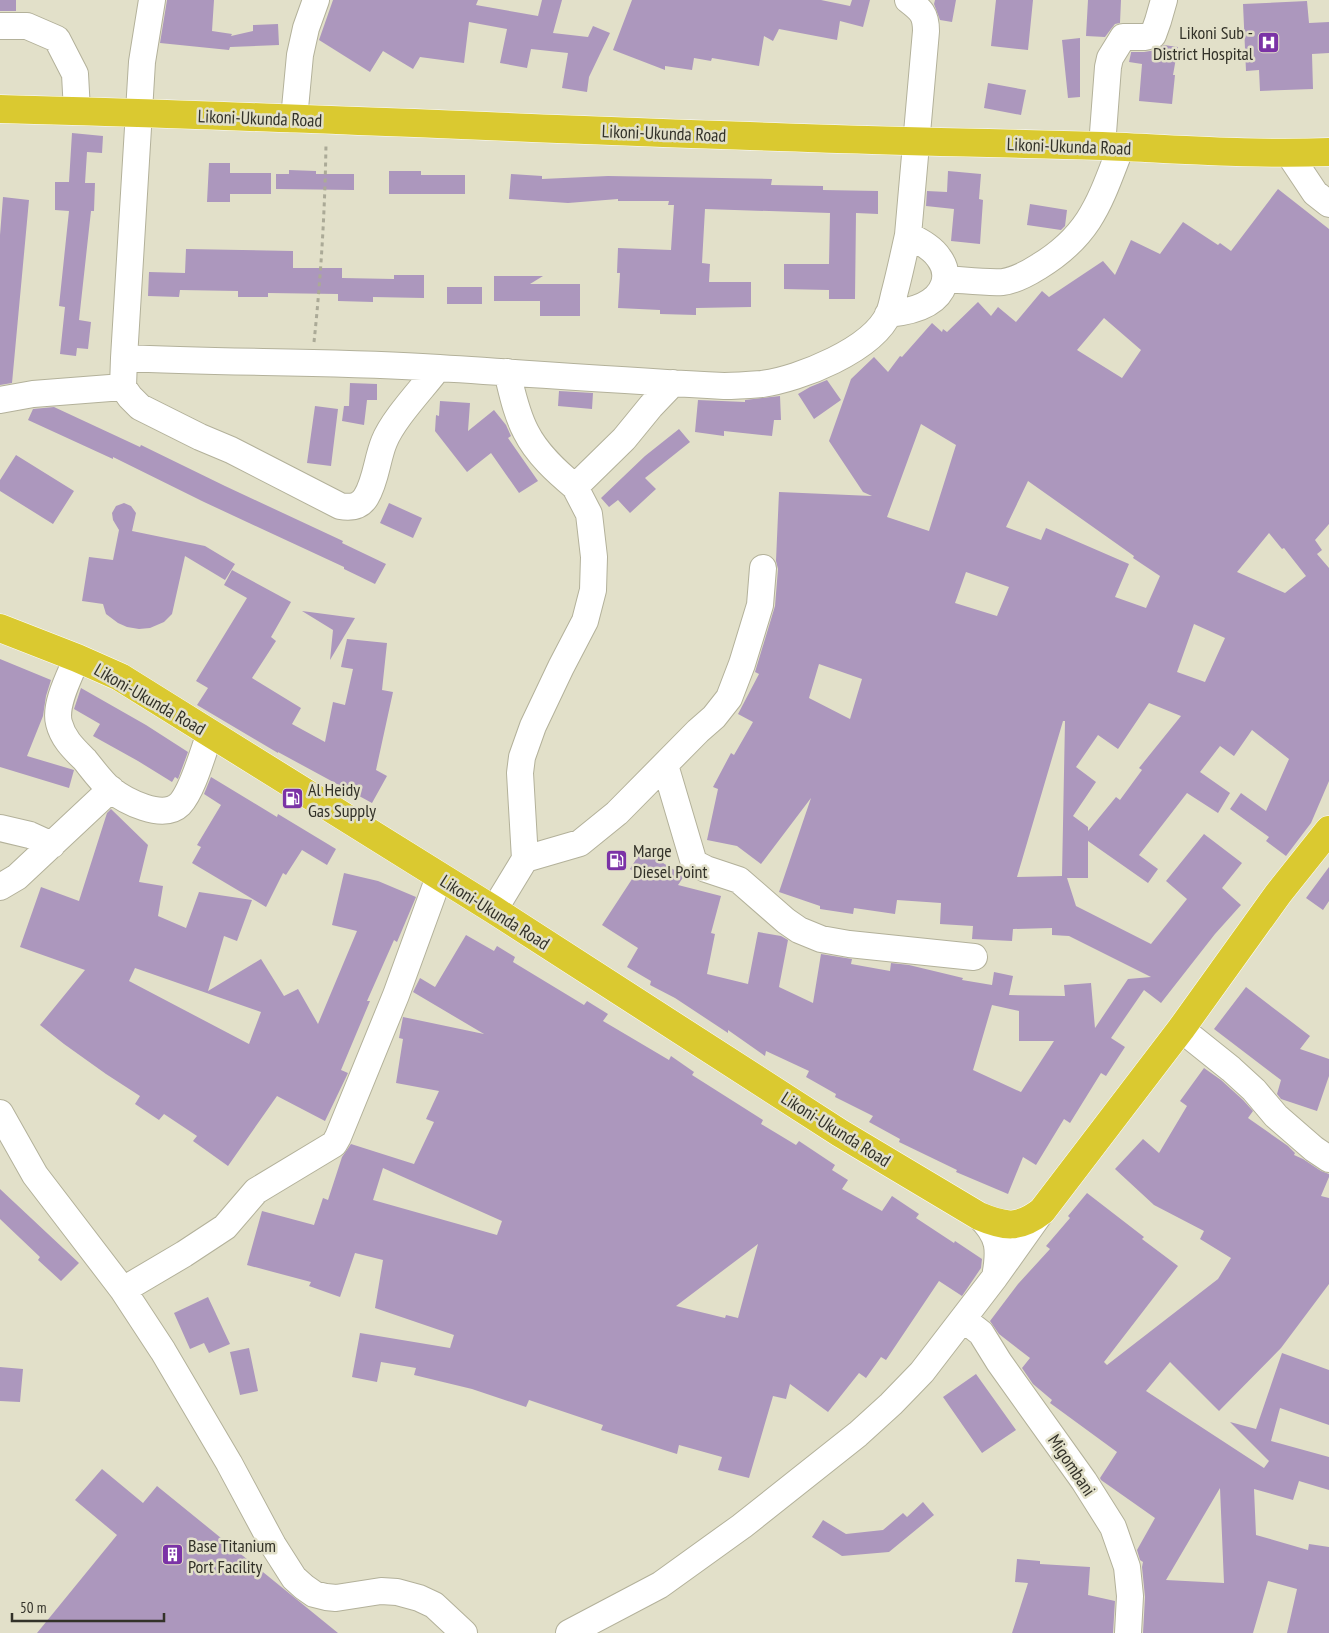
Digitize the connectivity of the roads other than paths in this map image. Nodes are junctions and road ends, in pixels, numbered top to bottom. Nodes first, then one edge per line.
1 (152, 0) edge
2 (316, 0) edge
3 (908, 0) edge
4 (1164, 0) edge
5 (0, 26) edge
6 (0, 109) edge
7 (77, 111) junction
8 (139, 113) junction
9 (294, 119) junction
10 (916, 142) junction
11 (1111, 147) junction
12 (1329, 152) edge
13 (1289, 154) junction
14 (1329, 204) edge
15 (908, 234) junction
16 (946, 279) junction
17 (888, 314) junction
18 (124, 358) junction
19 (438, 368) junction
20 (507, 372) junction
21 (673, 384) junction
22 (123, 387) junction
23 (0, 400) edge
24 (575, 487) junction
25 (762, 568) dead end
26 (0, 628) edge
27 (77, 658) junction
28 (210, 734) junction
29 (665, 765) junction
30 (111, 789) junction
31 (0, 828) edge
32 (1329, 830) edge
33 (52, 845) junction
34 (525, 859) junction
35 (439, 876) junction
36 (0, 887) edge
37 (494, 910) junction
38 (974, 957) dead end
39 (1181, 1029) junction
40 (0, 1113) edge
41 (1329, 1159) edge
42 (1042, 1211) junction
43 (979, 1216) junction
44 (995, 1277) junction
45 (123, 1290) junction
46 (963, 1318) junction
47 (464, 1633) edge
48 (569, 1633) edge
49 (1128, 1633) edge

1 - 8 street
2 - 9 street
3 - 10 street
4 - 11 street
5 - 7 street
6 - 7 highway, Likoni-Ukunda Road
7 - 8 highway, Likoni-Ukunda Road
8 - 9 highway, Likoni-Ukunda Road
8 - 18 street
9 - 10 highway, Likoni-Ukunda Road
10 - 11 highway, Likoni-Ukunda Road
10 - 15 street
11 - 13 highway, Likoni-Ukunda Road
11 - 16 street
12 - 13 highway, Likoni-Ukunda Road
13 - 14 street
15 - 16 street
15 - 17 street
16 - 17 street
17 - 21 street
18 - 19 street
18 - 22 street
19 - 20 street
19 - 22 street
20 - 21 street
20 - 24 street
21 - 24 street
22 - 23 street
24 - 34 street
25 - 29 street
26 - 27 highway, Likoni-Ukunda Road
27 - 28 highway, Likoni-Ukunda Road
27 - 30 street
28 - 30 street
28 - 35 highway, Likoni-Ukunda Road
29 - 34 street
29 - 38 street
30 - 33 street
31 - 33 street
32 - 39 highway
33 - 36 street
34 - 37 street
35 - 37 highway, Likoni-Ukunda Road
35 - 45 street
37 - 43 highway, Likoni-Ukunda Road
39 - 41 street
39 - 42 highway
40 - 45 street
42 - 43 highway, Likoni-Ukunda Road
42 - 44 street
43 - 44 street
44 - 46 street
45 - 47 street
46 - 48 street
46 - 49 street, Migombani

